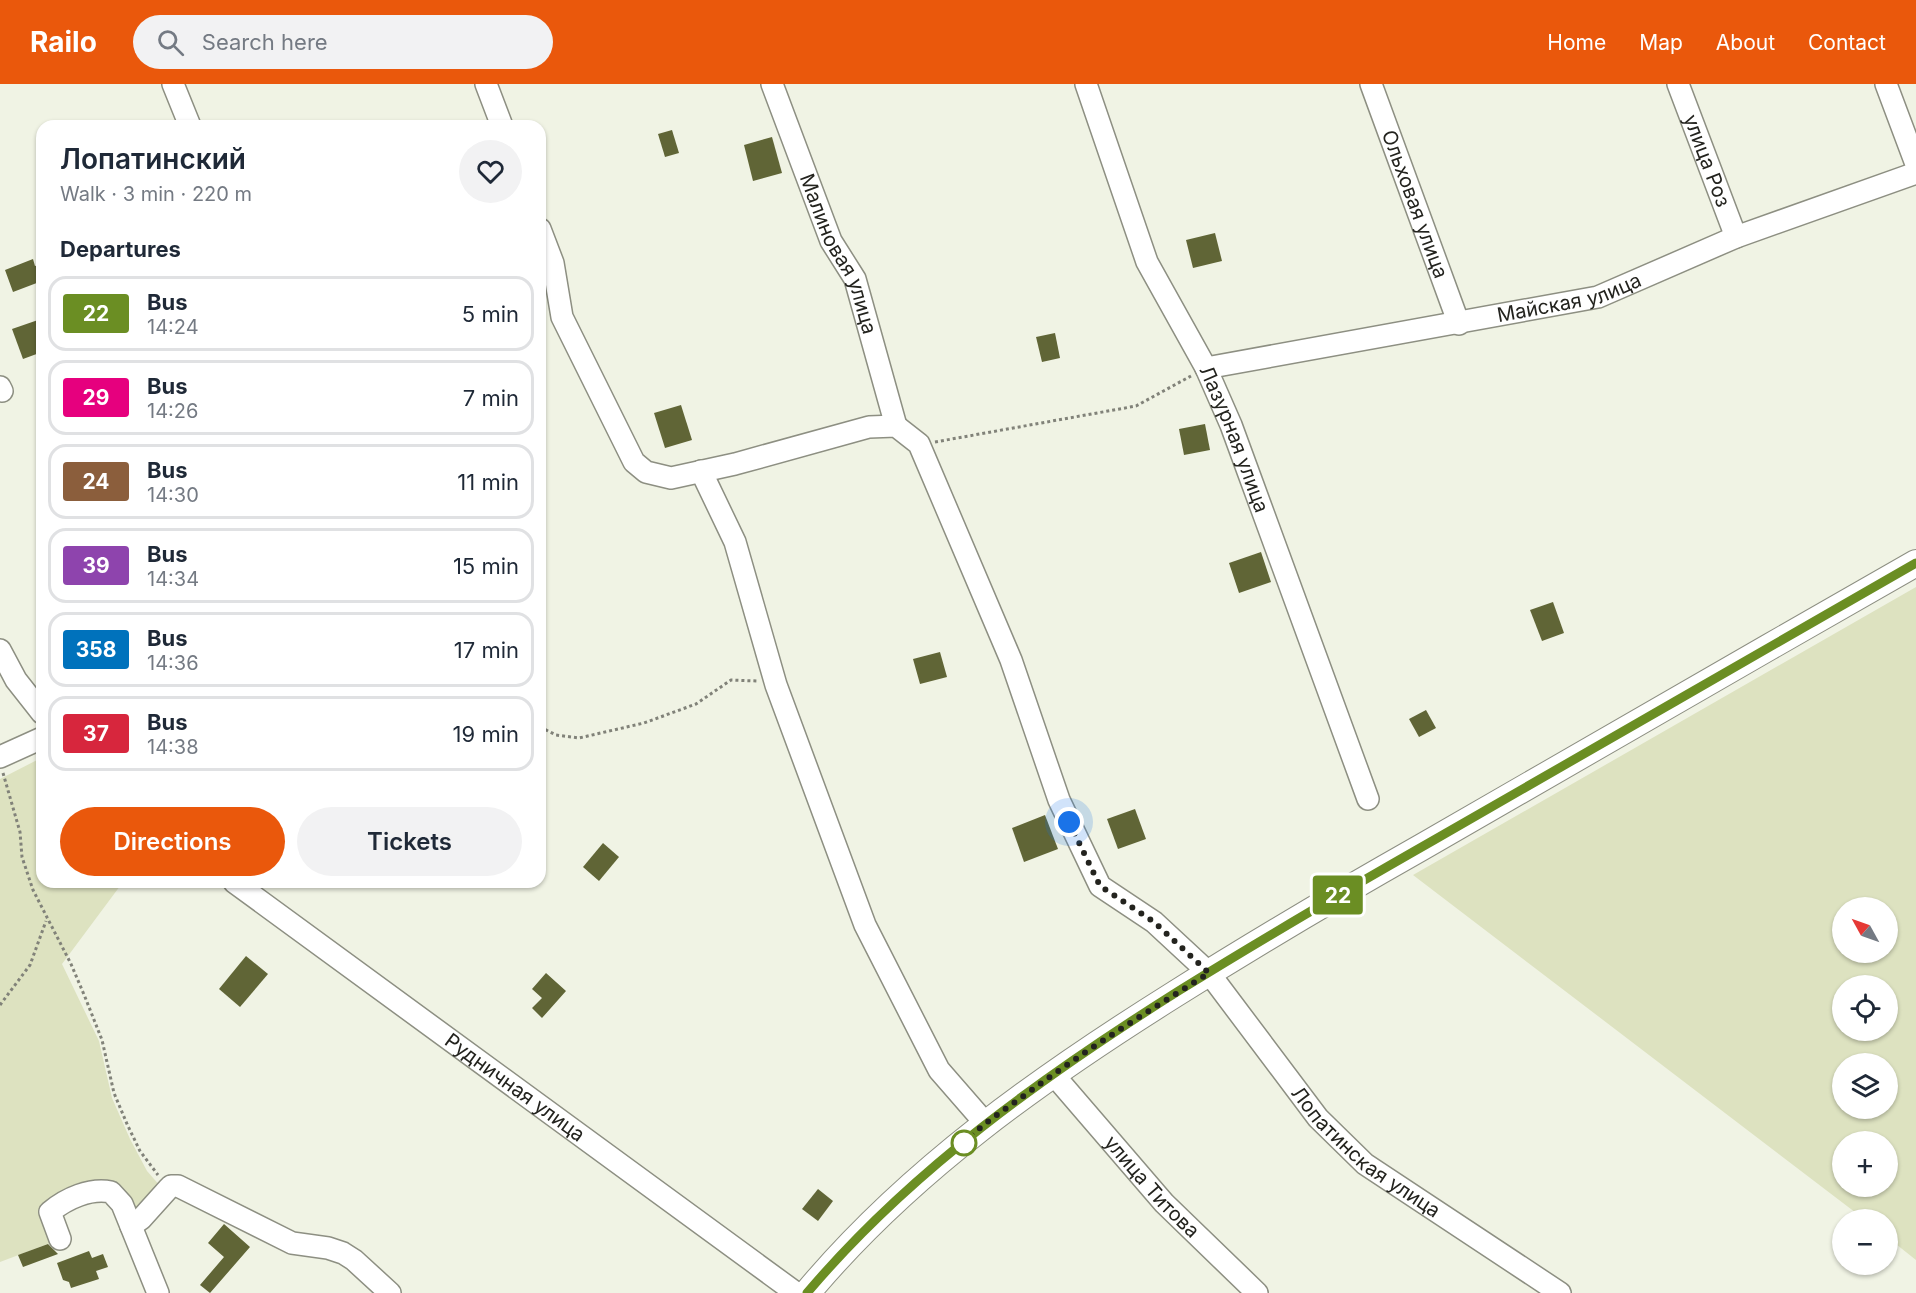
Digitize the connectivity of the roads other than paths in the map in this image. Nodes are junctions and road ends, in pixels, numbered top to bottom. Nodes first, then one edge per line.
1 (173, 84) edge
2 (486, 84) edge
3 (772, 84) edge
4 (1086, 84) edge
5 (1371, 84) edge
6 (1678, 84) edge
7 (1886, 84) edge
8 (188, 120) edge
9 (500, 120) edge
10 (1916, 164) edge
11 (1916, 173) edge
12 (1736, 237) junction
13 (546, 245) edge
14 (1459, 324) junction
15 (1206, 368) junction
16 (896, 426) junction
17 (701, 471) junction
18 (1916, 563) edge
19 (0, 650) edge
20 (36, 705) edge
21 (36, 741) edge
22 (0, 758) edge
23 (1368, 799) dead end
24 (242, 888) edge
25 (1209, 973) junction
26 (1053, 1074) junction
27 (986, 1124) junction
28 (131, 1226) junction
29 (60, 1239) dead end
30 (158, 1293) edge
31 (390, 1293) edge
32 (796, 1293) edge
33 (807, 1293) edge
34 (1257, 1293) edge
35 (1560, 1293) edge

1 - 8 street
2 - 9 street
3 - 16 street, Малиновая улица
4 - 15 street, Лазурная улица
5 - 14 street, Ольховая улица
6 - 12 street, улица Роз
7 - 10 street
11 - 12 street, Майская улица
12 - 14 street, Майская улица
13 - 17 street
14 - 15 street, Майская улица
15 - 23 street, Лазурная улица
16 - 17 street
16 - 25 street, Лопатинская улица
17 - 27 street
18 - 25 main road
19 - 20 street
21 - 22 street
24 - 32 street, Рудничная улица
25 - 26 main road
25 - 35 street, Лопатинская улица
26 - 27 main road
26 - 34 street, улица Титова
27 - 33 main road
28 - 29 street
28 - 30 street
28 - 31 street

